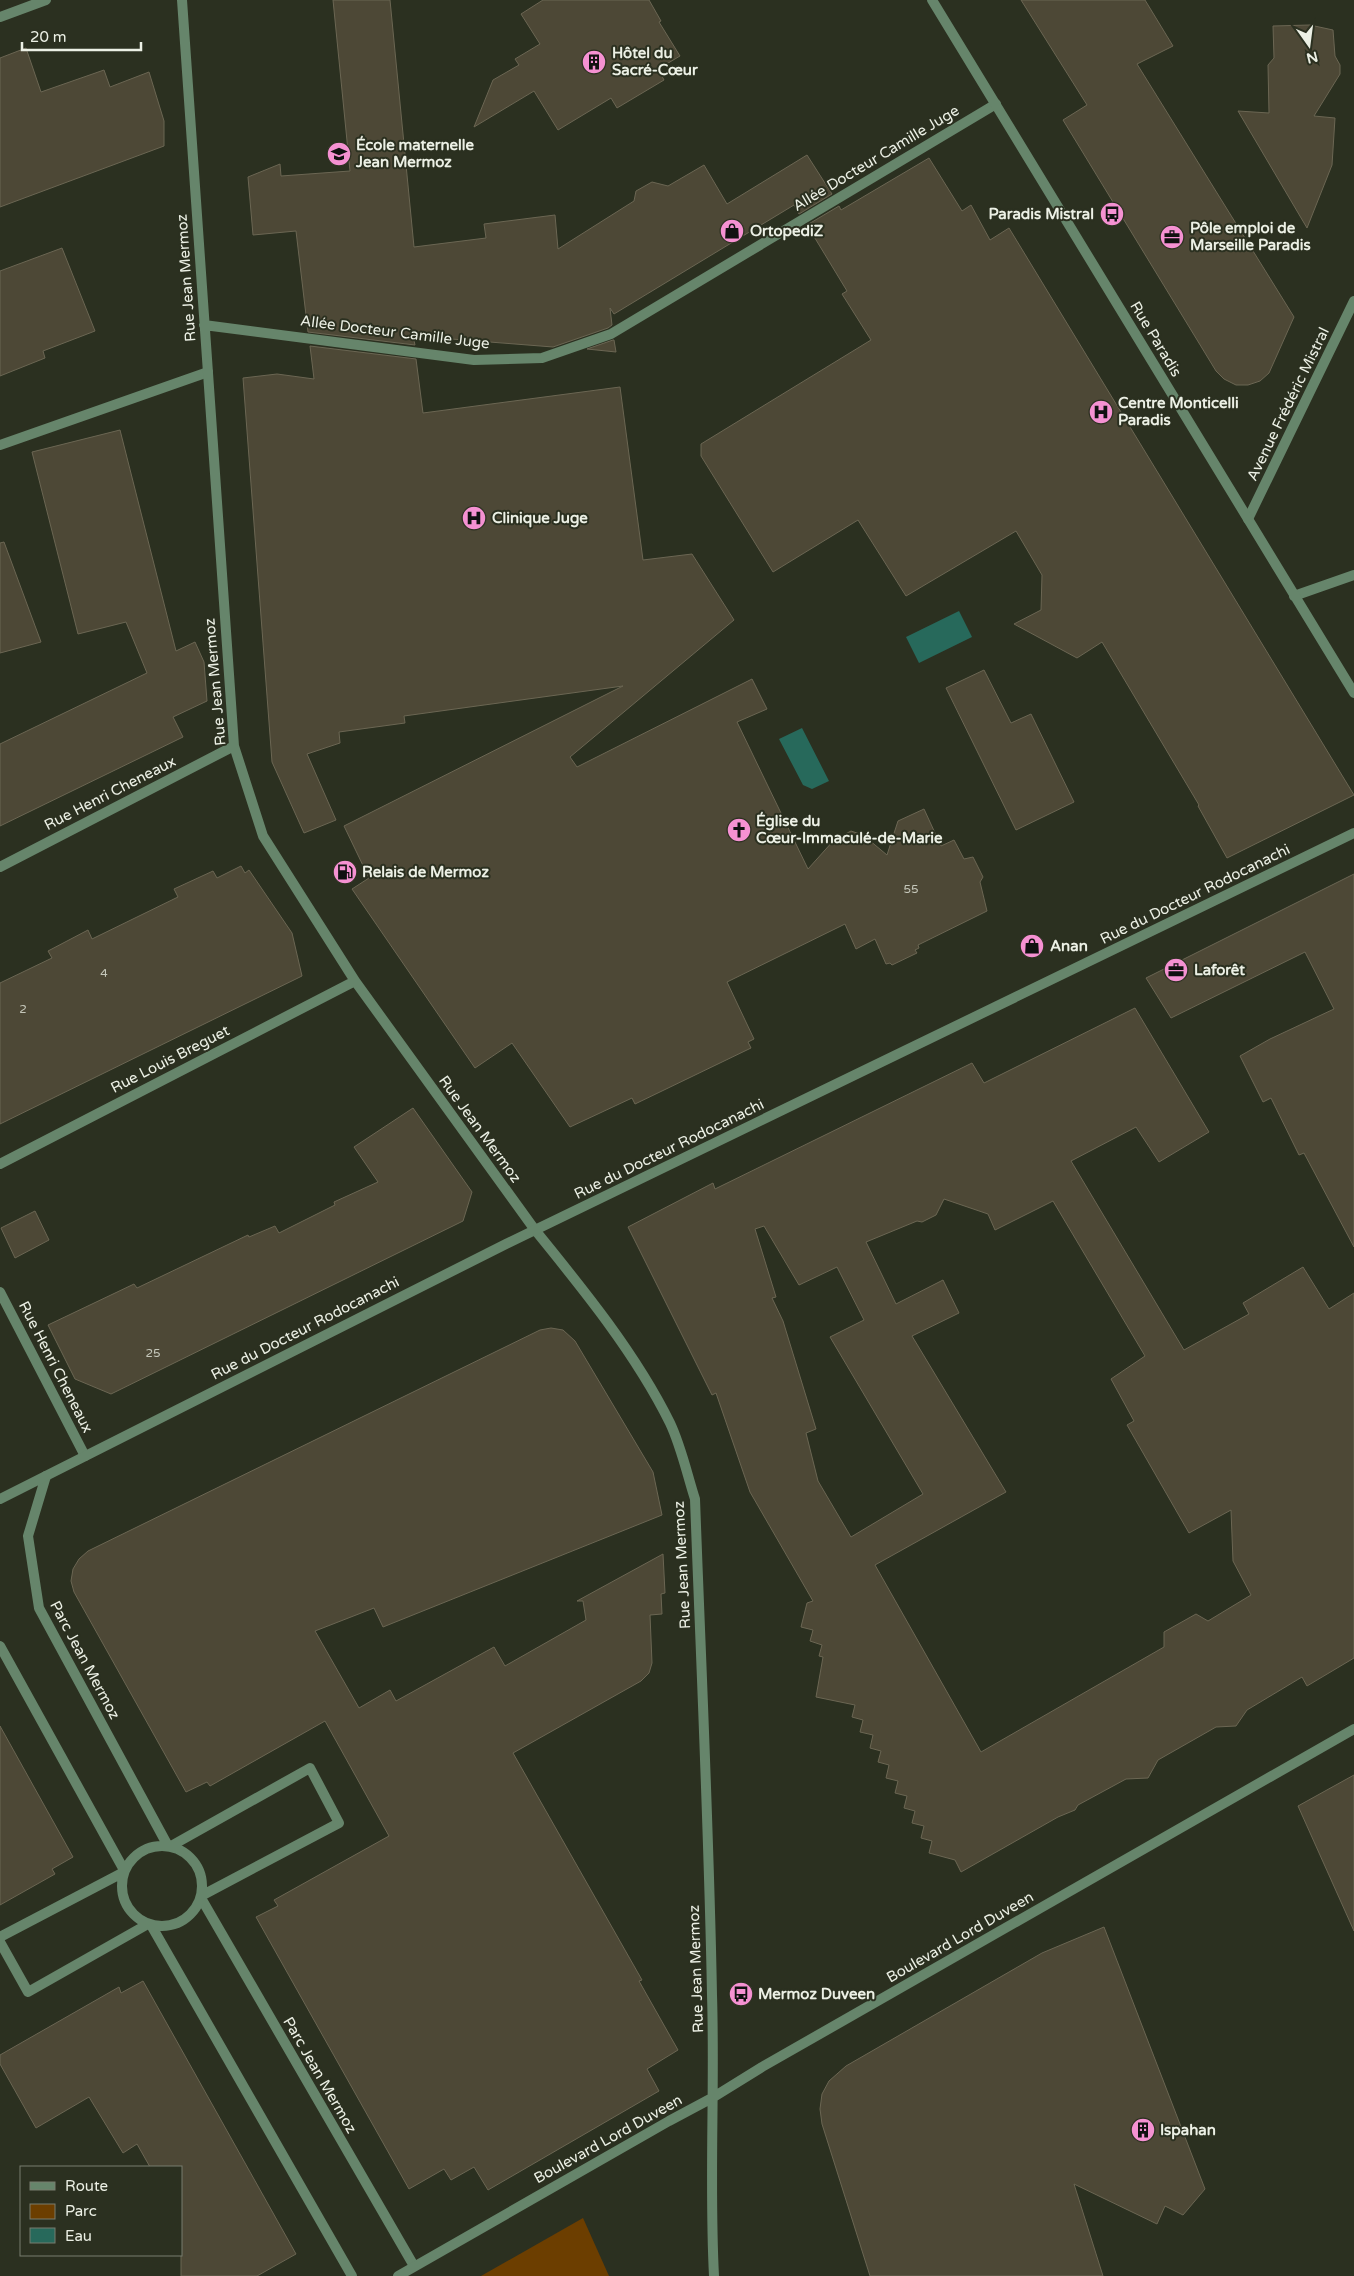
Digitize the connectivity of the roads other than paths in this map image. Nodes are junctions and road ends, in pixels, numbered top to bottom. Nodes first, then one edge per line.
1 (46, 0) edge
2 (182, 0) edge
3 (932, 0) edge
4 (0, 17) edge
5 (996, 104) junction
6 (1354, 301) edge
7 (204, 325) junction
8 (208, 372) junction
9 (0, 445) edge
10 (1248, 519) junction
11 (1354, 575) edge
12 (1294, 596) junction
13 (1354, 694) edge
14 (234, 746) junction
15 (1354, 833) edge
16 (0, 867) edge
17 (355, 981) junction
18 (0, 1164) edge
19 (535, 1230) junction
20 (0, 1292) edge
21 (85, 1456) junction
22 (46, 1476) junction
23 (0, 1499) edge
24 (0, 1646) edge
25 (1354, 1729) edge
26 (170, 1846) junction
27 (124, 1871) junction
28 (201, 1897) junction
29 (149, 1924) junction
30 (0, 1937) edge
31 (0, 1942) edge
32 (712, 2098) junction
33 (414, 2266) junction
34 (352, 2276) edge
35 (398, 2276) edge
36 (714, 2276) edge

1 - 4 street
2 - 7 street, Rue Jean Mermoz
3 - 5 street, Rue Paradis
5 - 7 street, Allée Docteur Camille Juge
5 - 10 street, Rue Paradis
6 - 10 street, Avenue Frédéric Mistral
7 - 8 street, Rue Jean Mermoz
8 - 9 street
8 - 14 street, Rue Jean Mermoz
10 - 12 street, Rue Paradis
11 - 12 street
12 - 13 street, Rue Paradis
14 - 16 street, Rue Henri Cheneaux
14 - 17 street, Rue Jean Mermoz
15 - 19 street, Rue du Docteur Rodocanachi
17 - 18 street, Rue Louis Breguet
17 - 19 street, Rue Jean Mermoz
19 - 21 street, Rue du Docteur Rodocanachi
19 - 32 street, Rue Jean Mermoz
20 - 21 street, Rue Henri Cheneaux
21 - 22 street, Rue du Docteur Rodocanachi
22 - 23 street, Rue du Docteur Rodocanachi
22 - 26 street, Parc Jean Mermoz
24 - 27 street
25 - 32 street, Boulevard Lord Duveen
26 - 27 street
26 - 28 street, Parc Jean Mermoz
26 - 28 street
27 - 29 street
27 - 30 street
28 - 29 street
28 - 33 street, Parc Jean Mermoz
29 - 31 street
29 - 34 street
32 - 33 street, Boulevard Lord Duveen
32 - 36 street, Rue Jean Mermoz
33 - 35 street, Boulevard Lord Duveen

